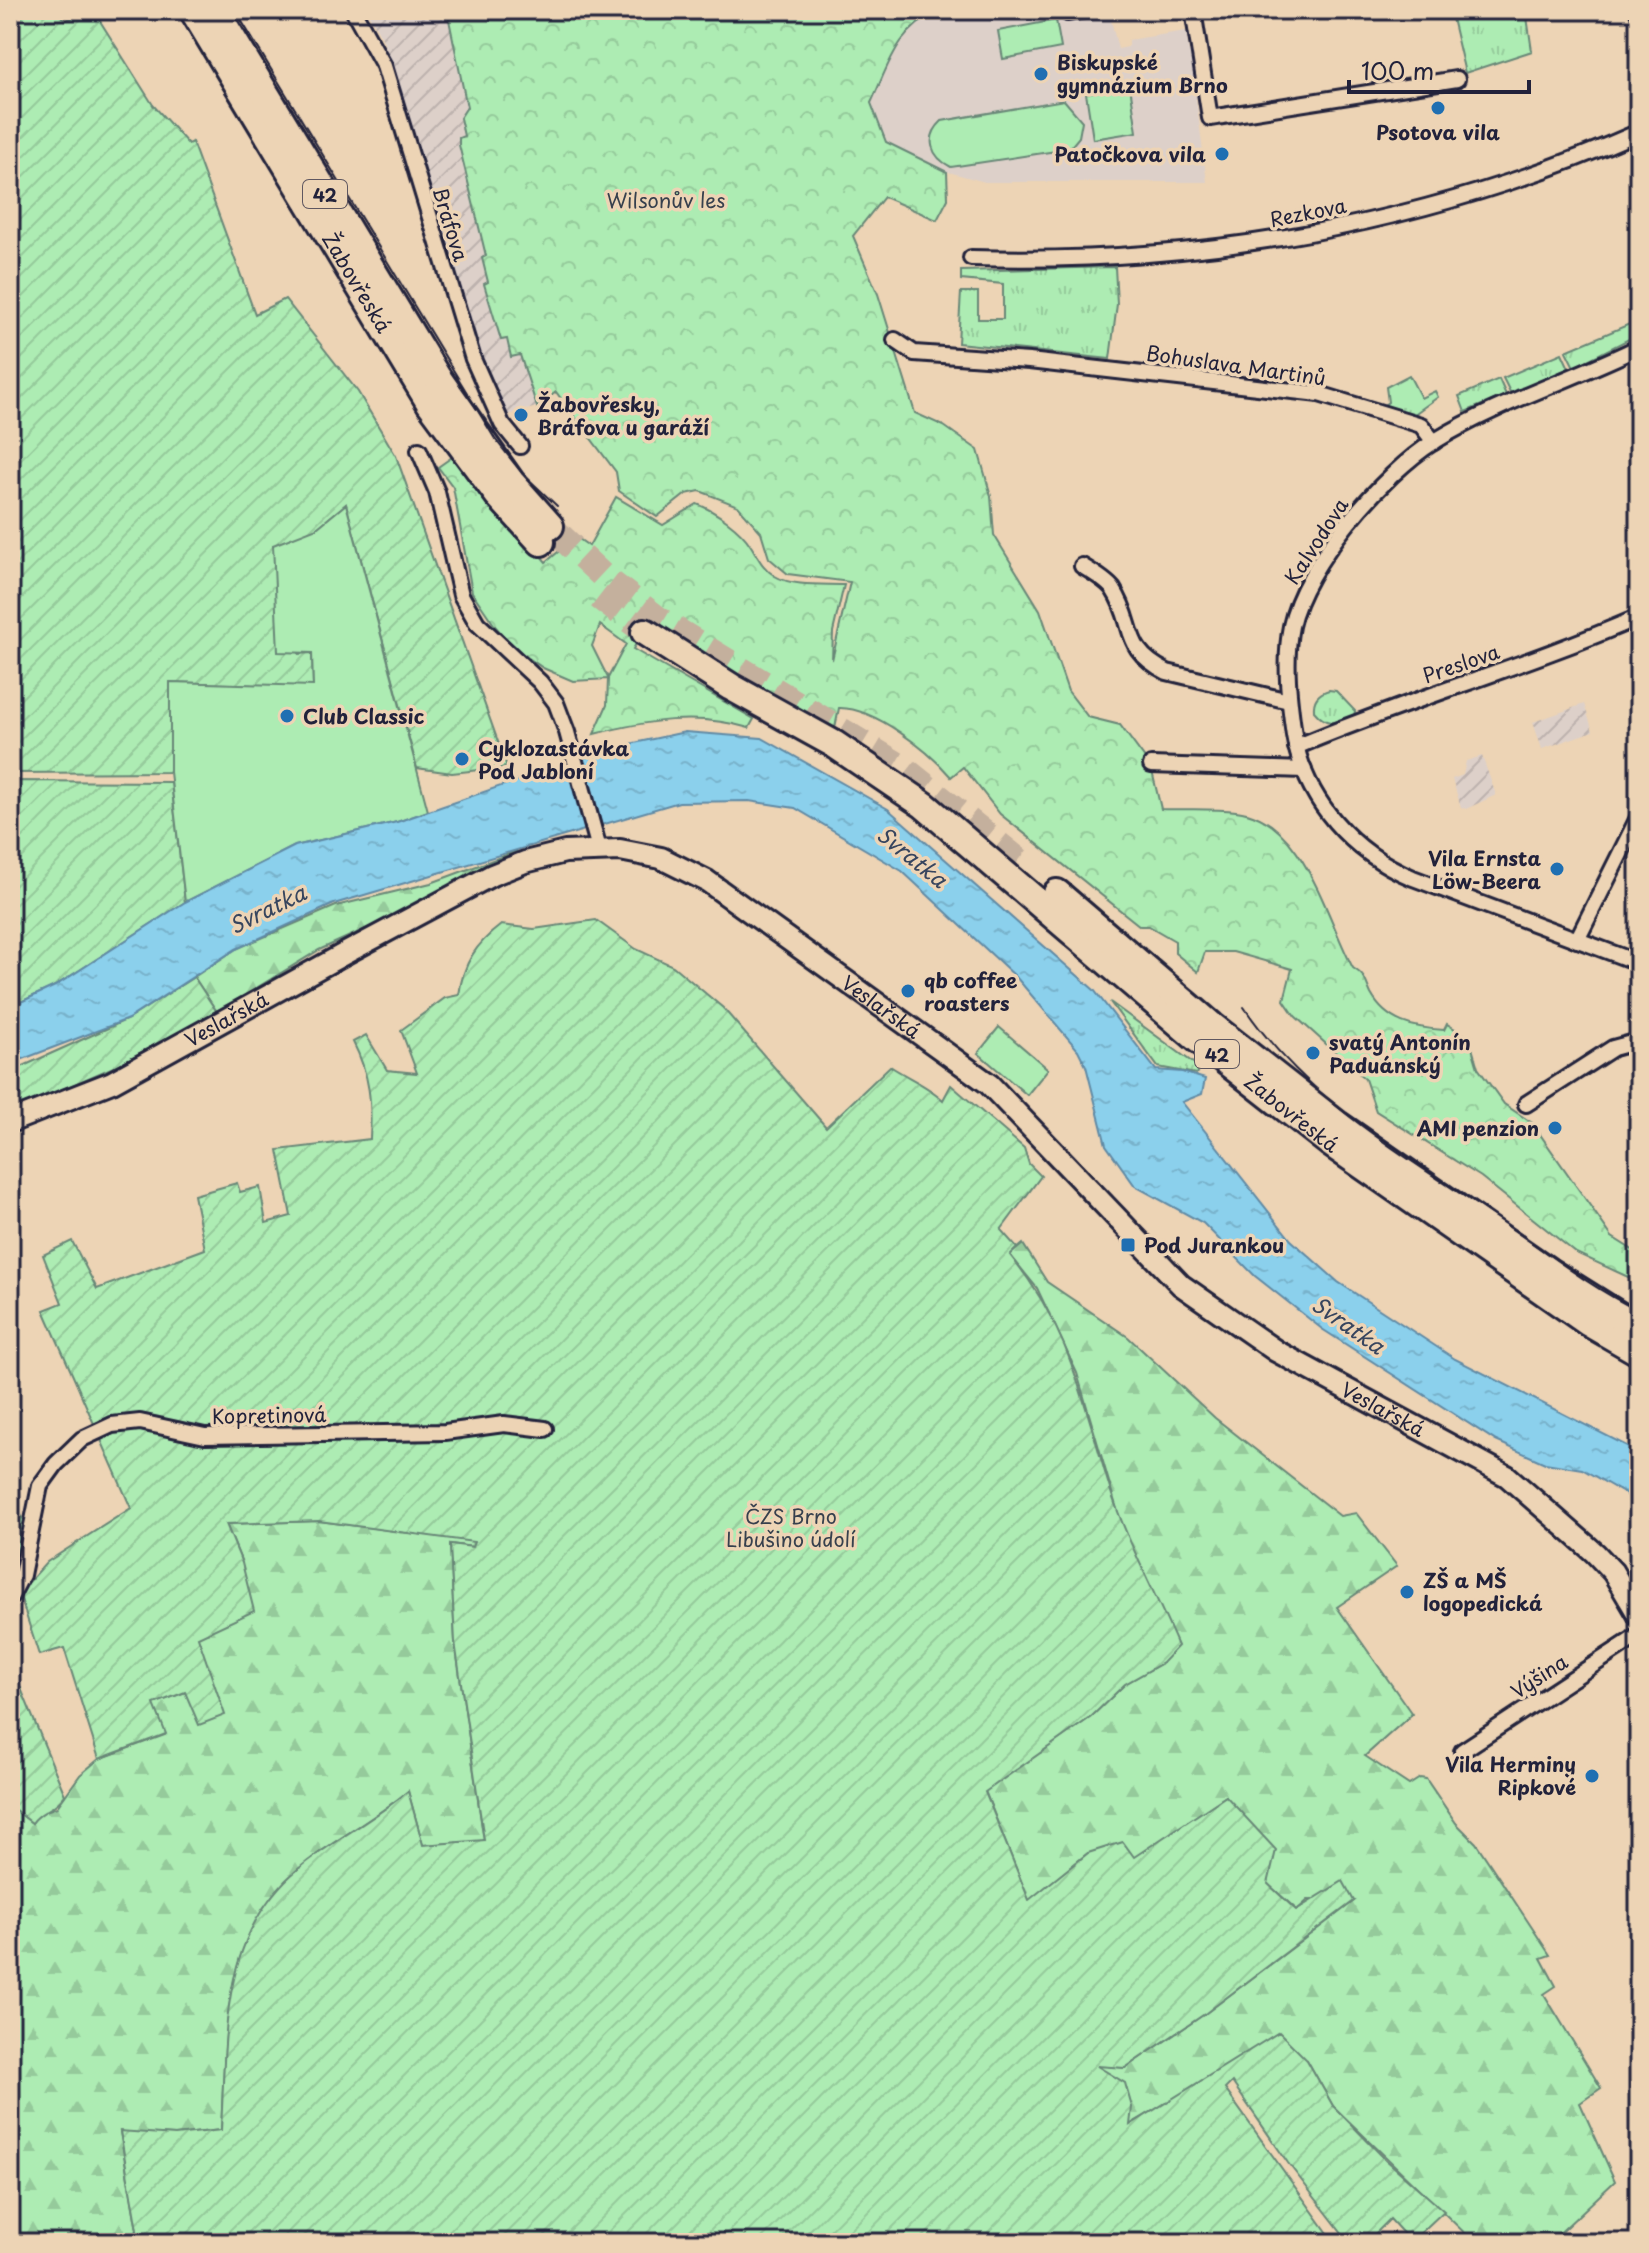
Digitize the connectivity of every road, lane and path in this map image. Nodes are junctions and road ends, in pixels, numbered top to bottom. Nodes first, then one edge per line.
1 (193, 10) edge
2 (215, 10) edge
3 (353, 10) edge
4 (1086, 10) edge
5 (1193, 10) edge
6 (1068, 13) dead end
7 (1457, 79) dead end
8 (1639, 132) edge
9 (971, 258) dead end
10 (895, 340) dead end
11 (1639, 347) edge
12 (1434, 442) junction
13 (520, 446) dead end
14 (419, 450) dead end
15 (1082, 566) dead end
16 (1639, 617) edge
17 (645, 632) tunnel mouth
18 (1289, 701) junction
19 (1296, 747) junction
20 (1151, 765) dead end
21 (1304, 770) junction
22 (1639, 816) edge
23 (597, 840) junction
24 (1027, 867) tunnel mouth
25 (1577, 940) junction
26 (1639, 963) edge
27 (1639, 1041) edge
28 (1526, 1104) dead end
29 (10, 1122) edge
30 (1639, 1328) edge
31 (1639, 1352) edge
32 (545, 1429) dead end
33 (10, 1598) edge
34 (1639, 1616) edge
35 (1639, 1635) edge
36 (1462, 1751) dead end

1 - 2 highway, Žabovřeská / 42
3 - 13 street, Bráfova
4 - 6 street
5 - 7 street
8 - 9 street, Rezkova
10 - 12 street, Bohuslava Martinů
11 - 12 street
12 - 18 street, Kalvodova
14 - 23 street
15 - 18 street
16 - 19 street, Preslova
17 - 31 highway, Žabovřeská / 42
18 - 19 street, Kalvodova
19 - 21 street, Kalvodova
20 - 21 street
21 - 25 street, Kalvodova
22 - 25 street
23 - 29 street, Veslařská
23 - 34 street, Veslařská
24 - 30 highway, Žabovřeská / 42
25 - 26 street, Kalvodova
27 - 28 street
32 - 33 street, Kopretinová
35 - 36 street, Výšina

